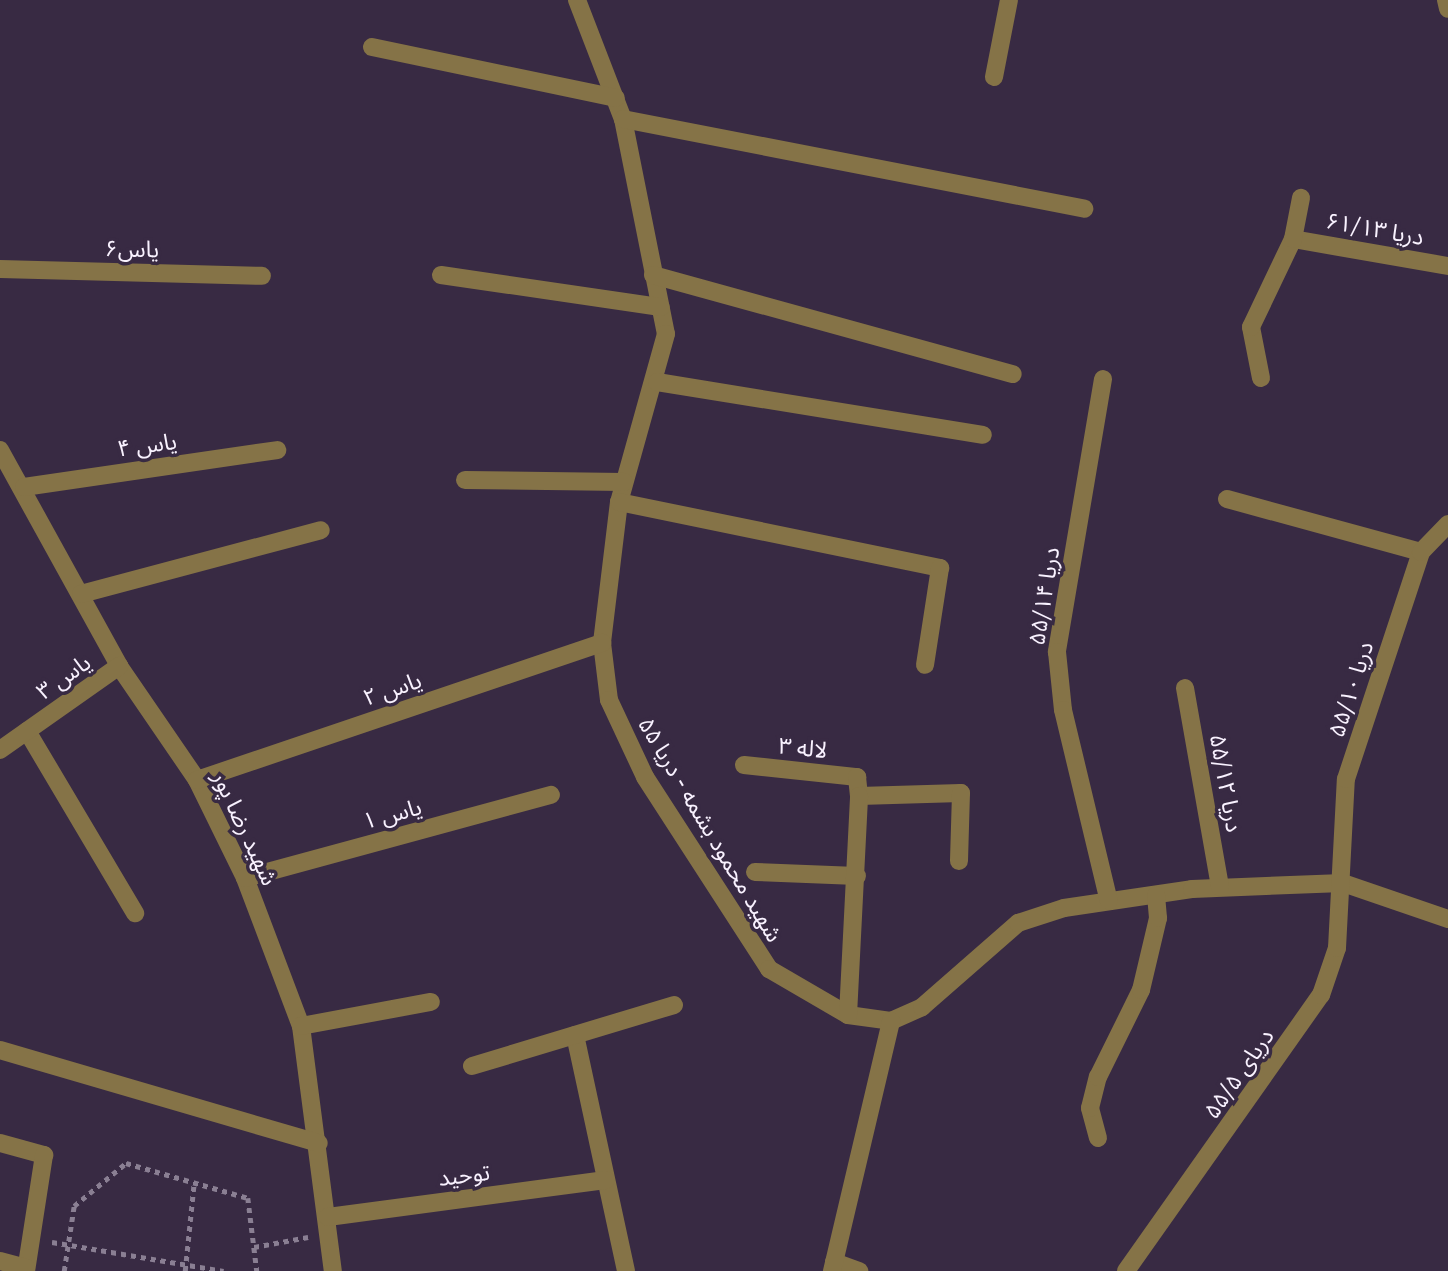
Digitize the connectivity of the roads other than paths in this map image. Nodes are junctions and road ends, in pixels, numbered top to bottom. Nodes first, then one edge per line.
1 (577, 0) edge
2 (1009, 0) edge
3 (1446, 0) edge
4 (1448, 9) edge
5 (372, 47) dead end
6 (994, 77) dead end
7 (616, 98) junction
8 (623, 120) junction
9 (1301, 198) dead end
10 (1084, 209) dead end
11 (1293, 239) junction
12 (1448, 266) edge
13 (0, 269) edge
14 (441, 275) dead end
15 (653, 275) junction
16 (262, 276) dead end
17 (661, 307) junction
18 (1013, 374) dead end
19 (1261, 378) dead end
20 (1103, 379) dead end
21 (657, 382) junction
22 (984, 435) dead end
23 (0, 450) edge
24 (277, 450) dead end
25 (465, 480) dead end
26 (624, 482) junction
27 (24, 487) junction
28 (1227, 499) dead end
29 (619, 502) junction
30 (1448, 524) edge
31 (321, 530) dead end
32 (1420, 552) junction
33 (81, 594) junction
34 (602, 643) junction
35 (925, 665) dead end
36 (119, 666) junction
37 (1185, 688) dead end
38 (27, 731) junction
39 (0, 750) edge
40 (744, 765) dead end
41 (197, 780) junction
42 (551, 795) dead end
43 (859, 796) junction
44 (959, 861) dead end
45 (755, 872) dead end
46 (857, 876) junction
47 (245, 878) junction
48 (1343, 883) junction
49 (1220, 887) junction
50 (1156, 895) junction
51 (1110, 901) junction
52 (135, 913) dead end
53 (1448, 919) edge
54 (431, 1002) dead end
55 (674, 1005) dead end
56 (848, 1015) junction
57 (891, 1021) junction
58 (301, 1026) junction
59 (575, 1035) junction
60 (0, 1050) edge
61 (472, 1066) dead end
62 (1098, 1138) dead end
63 (0, 1143) edge
64 (319, 1143) junction
65 (606, 1180) junction
66 (329, 1225) junction
67 (0, 1261) edge
68 (833, 1267) edge
69 (26, 1269) edge
70 (333, 1271) edge
71 (626, 1271) edge
72 (859, 1271) edge
73 (1126, 1271) edge

1 - 7 street, شهید محمود بشمه - دریا ۵۵
2 - 6 street
3 - 4 street
5 - 7 street
7 - 8 street, شهید محمود بشمه - دریا ۵۵
8 - 10 street
8 - 15 street, شهید محمود بشمه - دریا ۵۵
9 - 11 street
11 - 12 street, دریا ۶۱/۱۳
11 - 19 street
13 - 16 street, یاس۶
14 - 17 street
15 - 17 street, شهید محمود بشمه - دریا ۵۵
15 - 18 street
17 - 21 street, شهید محمود بشمه - دریا ۵۵
20 - 51 street, دریا ۵۵/۱۴
21 - 22 street
21 - 26 street, شهید محمود بشمه - دریا ۵۵
23 - 27 street, شهید رضا پور
24 - 27 street, یاس ۴
25 - 26 street
26 - 29 street, شهید محمود بشمه - دریا ۵۵
27 - 33 street, شهید رضا پور
28 - 32 street
29 - 34 street, شهید محمود بشمه - دریا ۵۵
29 - 35 street
30 - 32 street, دریا ۵۵/۱۰
31 - 33 street
32 - 48 street, دریا ۵۵/۱۰
33 - 36 street, شهید رضا پور
34 - 41 street, یاس ۲
34 - 56 street, شهید محمود بشمه - دریا ۵۵
36 - 38 street, یاس ۳
36 - 41 street, شهید رضا پور
37 - 49 street, دریا ۵۵/۱۲
38 - 39 street, یاس ۳
38 - 52 street
40 - 43 street, لاله ۳
41 - 47 street, شهید رضا پور
42 - 47 street, یاس ۱
43 - 44 street
43 - 46 street
45 - 46 street
46 - 56 street
47 - 58 street, شهید رضا پور
48 - 49 street
48 - 53 street
48 - 73 street, دریای ۵۵/۵
49 - 50 street
50 - 51 street
50 - 62 street
51 - 57 street
54 - 58 street
55 - 59 street
56 - 57 street, شهید محمود بشمه - دریا ۵۵
57 - 68 street
58 - 64 street, شهید رضا پور
59 - 61 street
59 - 65 street
60 - 64 street
63 - 69 street
64 - 66 street, شهید رضا پور
65 - 66 street, توحید
65 - 71 street
66 - 70 street, شهید رضا پور
67 - 69 street
68 - 72 street

